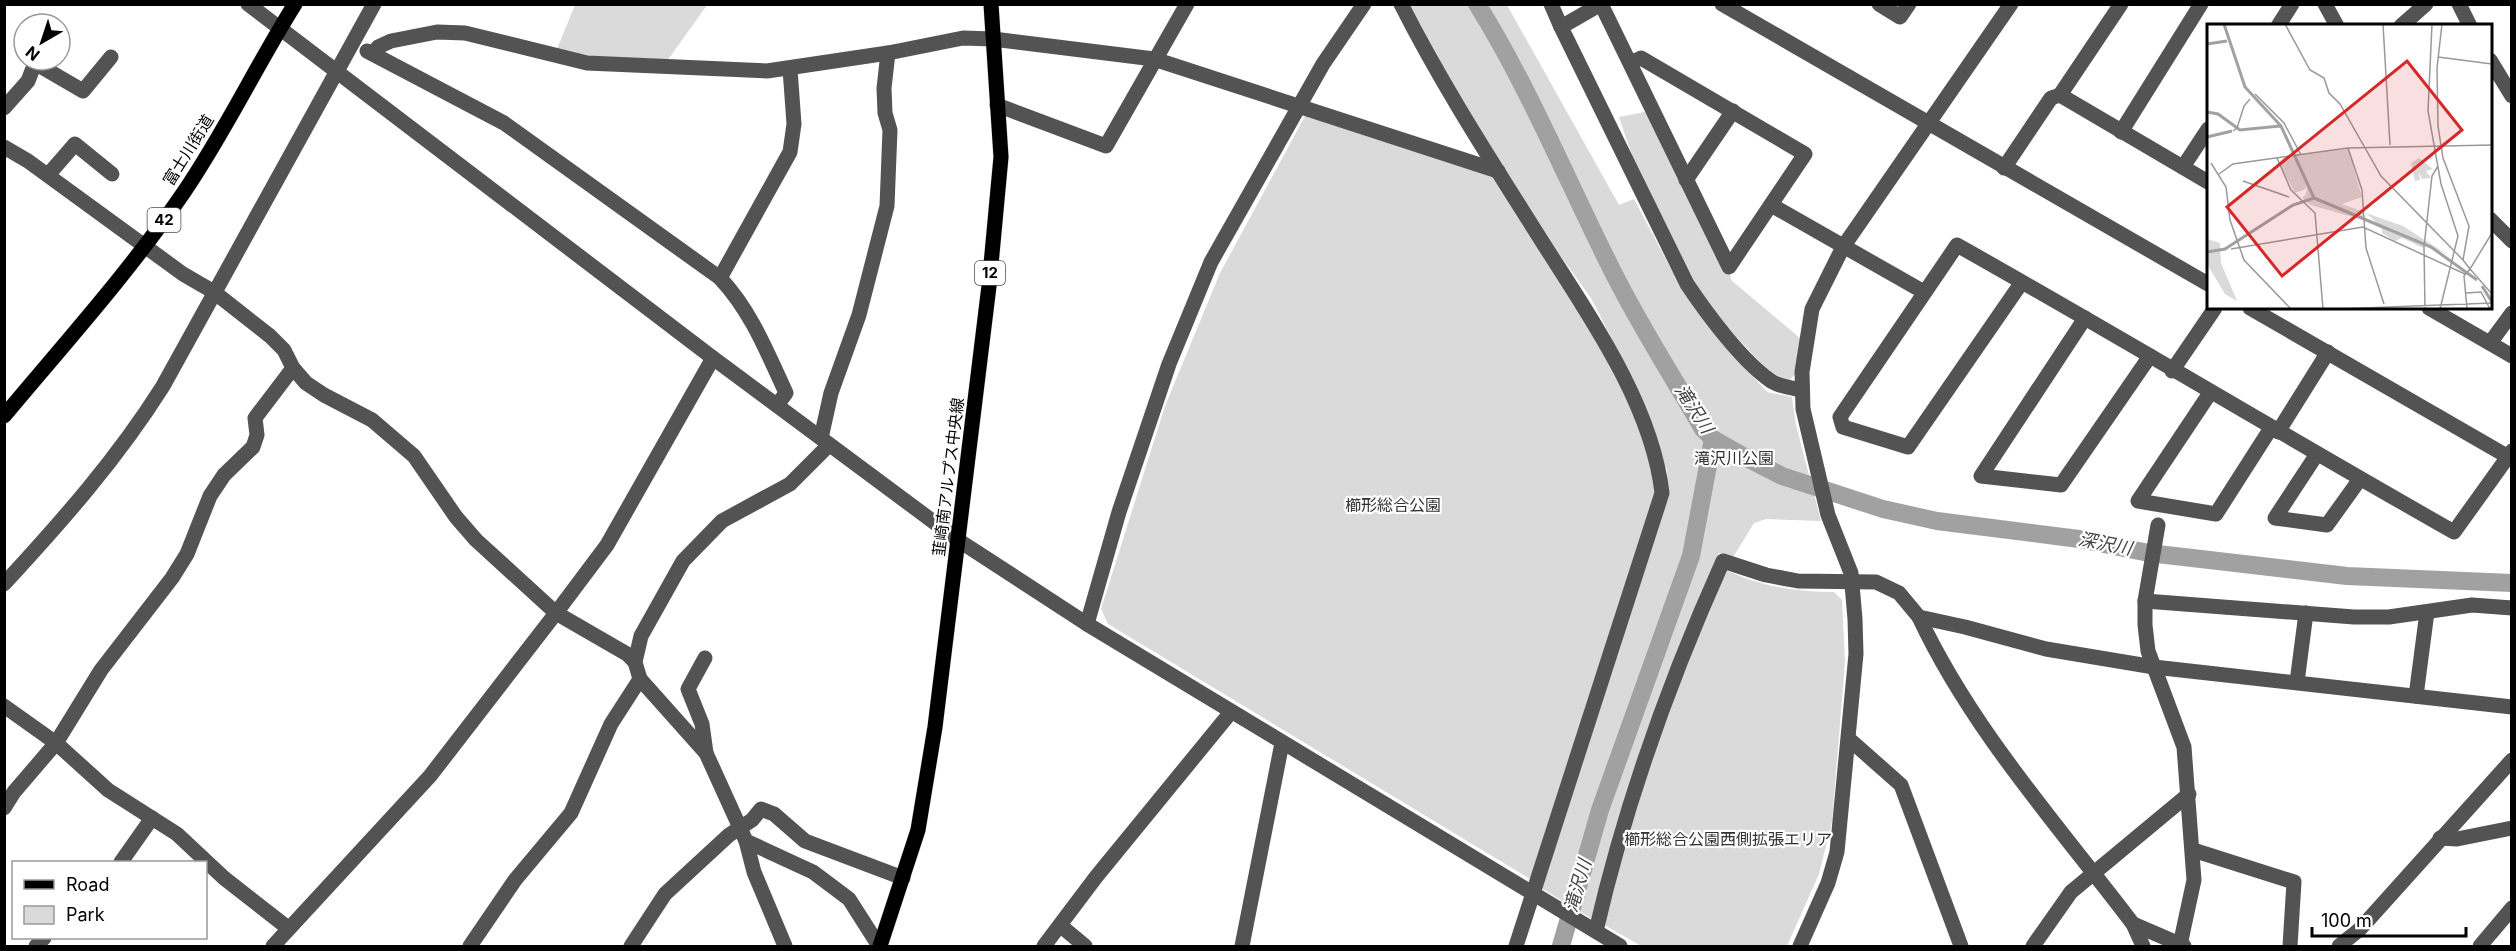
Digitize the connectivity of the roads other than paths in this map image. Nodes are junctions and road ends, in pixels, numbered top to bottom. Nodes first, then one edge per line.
1 (248, 4) edge
2 (295, 4) edge
3 (374, 4) edge
4 (991, 4) edge
5 (1187, 4) edge
6 (1364, 4) edge
7 (1401, 4) edge
8 (1551, 4) edge
9 (1722, 4) edge
10 (1879, 4) edge
11 (1909, 4) edge
12 (2011, 4) edge
13 (2121, 4) edge
14 (2201, 4) edge
15 (2292, 4) edge
16 (2426, 4) edge
17 (2456, 6) edge
18 (1747, 10) edge
19 (2279, 24) edge
20 (2403, 24) edge
21 (2469, 24) edge
22 (1561, 27) junction
23 (280, 28) junction
24 (993, 39) junction
25 (353, 43) junction
26 (888, 53) junction
27 (374, 54) junction
28 (111, 57) dead end
29 (1154, 59) junction
30 (1630, 63) junction
31 (2492, 63) edge
32 (790, 69) junction
33 (336, 70) junction
34 (2060, 95) junction
35 (2511, 96) edge
36 (997, 105) junction
37 (1298, 105) junction
38 (4, 108) edge
39 (1733, 111) junction
40 (1930, 124) junction
41 (2207, 131) edge
42 (2121, 132) junction
43 (4, 147) edge
44 (2183, 167) junction
45 (2004, 168) junction
46 (1498, 171) junction
47 (112, 174) dead end
48 (48, 176) junction
49 (1686, 180) junction
50 (2207, 181) edge
51 (1771, 205) junction
52 (2492, 221) edge
53 (2511, 241) edge
54 (146, 245) junction
55 (1843, 247) junction
56 (720, 278) junction
57 (2022, 282) junction
58 (2207, 283) edge
59 (214, 292) junction
60 (1924, 292) junction
61 (2214, 309) edge
62 (2252, 309) edge
63 (2431, 309) edge
64 (2511, 312) edge
65 (2085, 318) junction
66 (2490, 344) junction
67 (2328, 352) junction
68 (2150, 356) junction
69 (2511, 356) edge
70 (713, 358) junction
71 (292, 368) junction
72 (2172, 371) junction
73 (1802, 390) junction
74 (2210, 393) junction
75 (777, 405) junction
76 (4, 416) edge
77 (2275, 430) junction
78 (825, 441) junction
79 (2317, 454) junction
80 (2510, 455) edge
81 (2360, 479) junction
82 (2158, 525) dead end
83 (958, 540) junction
84 (1853, 581) junction
85 (4, 584) edge
86 (2145, 601) junction
87 (2511, 608) edge
88 (2427, 612) junction
89 (556, 613) junction
90 (2306, 613) junction
91 (1919, 617) junction
92 (1087, 624) junction
93 (705, 658) dead end
94 (634, 662) junction
95 (2154, 668) junction
96 (640, 679) junction
97 (2297, 682) junction
98 (2416, 696) junction
99 (4, 706) edge
100 (2511, 707) edge
101 (1231, 712) junction
102 (1848, 739) junction
103 (56, 743) junction
104 (1282, 743) junction
105 (706, 753) junction
106 (2511, 760) edge
107 (2189, 794) junction
108 (4, 808) edge
109 (153, 818) junction
110 (2511, 828) edge
111 (743, 835) junction
112 (2440, 838) junction
113 (828, 850) junction
114 (2193, 850) junction
115 (122, 861) edge
116 (206, 861) edge
117 (207, 862) edge
118 (2093, 871) junction
119 (813, 872) junction
120 (903, 878) junction
121 (1537, 895) junction
122 (2511, 908) edge
123 (2133, 924) junction
124 (1061, 926) junction
125 (288, 928) junction
126 (1594, 930) junction
127 (273, 946) edge
128 (471, 946) edge
129 (631, 946) edge
130 (785, 946) edge
131 (880, 946) edge
132 (1044, 946) edge
133 (1085, 946) edge
134 (1242, 946) edge
135 (1516, 946) edge
136 (1620, 946) edge
137 (1800, 946) edge
138 (1961, 946) edge
139 (2033, 946) edge
140 (2143, 946) edge
141 (2182, 946) edge
142 (2290, 946) edge
143 (2338, 946) edge
144 (2480, 946) edge

1 - 23 street
2 - 23 main road, 富士川街道 / 42
3 - 25 street
4 - 24 main road, 韮崎南アルプス中央線 / 12
5 - 29 street
6 - 37 street
7 - 46 street
8 - 22 street
9 - 18 street
10 - 11 street
12 - 40 street
13 - 34 street
14 - 42 street
15 - 19 street
16 - 20 street
17 - 21 street
18 - 40 street
22 - 30 street
22 - 73 street
23 - 33 street
23 - 54 main road, 富士川街道 / 42
24 - 26 street
24 - 29 street
24 - 36 main road, 韮崎南アルプス中央線 / 12
25 - 27 street
25 - 33 street
26 - 32 street
26 - 78 street
27 - 32 street
27 - 56 street
28 - 38 street
29 - 36 street
29 - 37 street
30 - 39 street
30 - 49 street
31 - 35 street
32 - 56 street
33 - 59 street
33 - 70 street
34 - 42 street
34 - 45 street
36 - 83 main road, 韮崎南アルプス中央線 / 12
37 - 46 street
37 - 92 street
39 - 49 street
39 - 51 street
40 - 45 street
40 - 55 street
41 - 44 street
42 - 44 street
43 - 48 street
44 - 50 street
45 - 58 street
46 - 121 street
47 - 48 street
48 - 54 street
49 - 51 street
51 - 55 street
52 - 53 street
54 - 59 street
54 - 76 main road, 富士川街道 / 42
55 - 60 street
55 - 73 street
56 - 75 street
57 - 60 street
57 - 60 street
57 - 65 street
59 - 71 street
59 - 85 street
61 - 72 street
62 - 67 street
63 - 66 street
64 - 66 street
65 - 68 street
65 - 68 street
66 - 69 street
67 - 77 street
67 - 80 street
68 - 72 street
70 - 75 street
70 - 89 street
71 - 89 street
71 - 103 street
72 - 74 street
73 - 84 street
74 - 77 street
74 - 77 street
75 - 78 street
77 - 79 street
78 - 83 street
78 - 94 street
79 - 81 street
79 - 81 street
80 - 81 street
82 - 86 street
83 - 92 street
83 - 120 main road, 韮崎南アルプス中央線 / 12
84 - 91 street
84 - 102 street
84 - 126 street
86 - 90 street
86 - 95 street
87 - 88 street
88 - 90 street
88 - 98 street
89 - 94 street
89 - 125 street
90 - 97 street
91 - 95 street
91 - 118 street
92 - 101 street
93 - 105 street
94 - 96 street
95 - 97 street
95 - 107 street
96 - 105 street
96 - 128 street
97 - 98 street
98 - 100 street
99 - 103 street
101 - 104 street
101 - 124 street
102 - 137 street
102 - 138 street
103 - 108 street
103 - 109 street
104 - 121 street
104 - 134 street
105 - 111 street
106 - 112 street
107 - 114 street
107 - 118 street
109 - 115 street
109 - 116 street
110 - 112 street
111 - 113 street
111 - 119 street
111 - 129 street
111 - 130 street
112 - 143 street
113 - 119 street
113 - 120 street
114 - 141 street
114 - 142 street
117 - 125 street
118 - 123 street
118 - 139 street
119 - 131 street
120 - 131 main road, 韮崎南アルプス中央線 / 12
121 - 126 street
121 - 135 street
122 - 144 street
123 - 140 street
123 - 141 street
124 - 132 street
124 - 133 street
125 - 127 street
126 - 136 street

